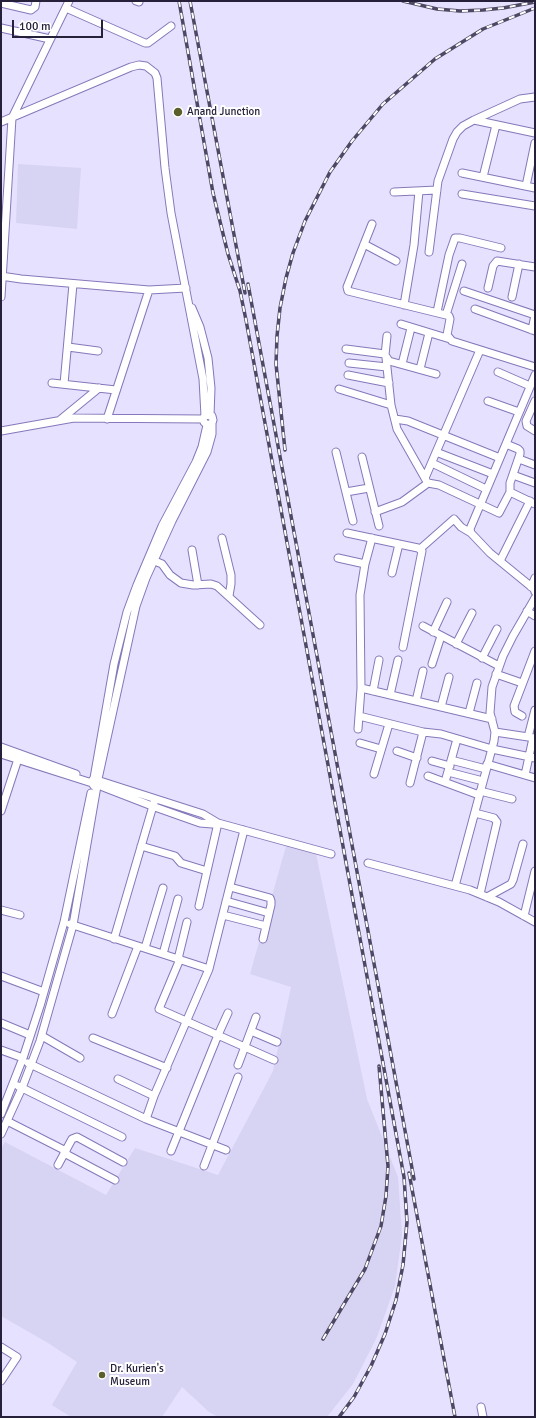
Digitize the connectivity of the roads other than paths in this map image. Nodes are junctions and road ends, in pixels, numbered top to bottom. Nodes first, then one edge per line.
1 (36, 1) edge
2 (69, 1) edge
3 (1, 3) edge
4 (66, 8) junction
5 (171, 26) dead end
6 (1, 28) edge
7 (50, 39) junction
8 (535, 97) edge
9 (12, 118) junction
10 (474, 120) junction
11 (1, 122) edge
12 (496, 124) junction
13 (535, 133) edge
14 (535, 143) edge
15 (462, 173) dead end
16 (483, 177) junction
17 (526, 186) junction
18 (535, 188) edge
19 (419, 190) junction
20 (437, 190) junction
21 (394, 192) dead end
22 (462, 194) dead end
23 (535, 206) edge
24 (372, 224) dead end
25 (364, 244) junction
26 (501, 248) dead end
27 (429, 252) dead end
28 (396, 261) dead end
29 (462, 264) dead end
30 (519, 264) junction
31 (535, 267) edge
32 (2, 276) edge
33 (73, 284) junction
34 (186, 288) junction
35 (488, 288) dead end
36 (149, 290) junction
37 (464, 292) dead end
38 (1, 297) edge
39 (512, 297) dead end
40 (404, 306) junction
41 (475, 309) dead end
42 (437, 312) junction
43 (446, 315) junction
44 (401, 324) dead end
45 (411, 328) junction
46 (533, 330) edge
47 (429, 333) junction
48 (387, 336) dead end
49 (450, 339) junction
50 (68, 347) junction
51 (346, 349) dead end
52 (480, 350) junction
53 (98, 351) dead end
54 (386, 356) junction
55 (349, 363) dead end
56 (402, 364) junction
57 (387, 367) junction
58 (535, 367) edge
59 (420, 369) junction
60 (498, 372) dead end
61 (436, 374) dead end
62 (535, 374) edge
63 (348, 375) dead end
64 (52, 383) dead end
65 (389, 383) junction
66 (64, 384) junction
67 (530, 386) junction
68 (99, 388) junction
69 (339, 389) dead end
70 (116, 390) junction
71 (488, 401) dead end
72 (535, 401) edge
73 (391, 405) junction
74 (519, 412) junction
75 (107, 419) junction
76 (395, 419) junction
77 (60, 420) junction
78 (208, 420) junction
79 (1, 431) edge
80 (535, 431) edge
81 (444, 435) junction
82 (506, 444) junction
83 (336, 452) dead end
84 (436, 452) junction
85 (362, 457) dead end
86 (500, 458) junction
87 (520, 459) junction
88 (432, 463) junction
89 (535, 465) edge
90 (493, 474) junction
91 (513, 475) junction
92 (427, 480) junction
93 (535, 484) edge
94 (370, 488) junction
95 (486, 489) junction
96 (346, 492) junction
97 (510, 492) junction
98 (533, 503) edge
99 (480, 504) junction
100 (375, 512) junction
101 (353, 521) dead end
102 (378, 526) dead end
103 (347, 533) dead end
104 (471, 533) junction
105 (222, 538) dead end
106 (372, 538) junction
107 (399, 544) junction
108 (420, 549) junction
109 (192, 550) dead end
110 (338, 558) dead end
111 (151, 559) junction
112 (500, 561) junction
113 (366, 564) junction
114 (392, 573) dead end
115 (535, 578) edge
116 (198, 585) junction
117 (533, 589) edge
118 (229, 596) junction
119 (535, 598) edge
120 (447, 602) dead end
121 (528, 611) junction
122 (472, 613) dead end
123 (535, 616) edge
124 (260, 625) dead end
125 (423, 626) dead end
126 (497, 629) dead end
127 (433, 632) junction
128 (441, 636) junction
129 (456, 644) junction
130 (402, 647) dead end
131 (535, 651) edge
132 (482, 658) junction
133 (379, 660) dead end
134 (398, 660) dead end
135 (432, 664) dead end
136 (499, 666) junction
137 (532, 669) edge
138 (423, 671) dead end
139 (496, 674) junction
140 (449, 677) dead end
141 (477, 683) dead end
142 (522, 683) junction
143 (361, 688) junction
144 (373, 691) junction
145 (390, 695) junction
146 (416, 701) junction
147 (441, 707) junction
148 (535, 710) edge
149 (469, 713) junction
150 (359, 716) junction
151 (522, 716) dead end
152 (492, 719) junction
153 (389, 724) junction
154 (358, 729) dead end
155 (423, 732) junction
156 (495, 732) junction
157 (532, 738) edge
158 (457, 739) junction
159 (360, 743) dead end
160 (1, 747) edge
161 (381, 749) junction
162 (492, 749) junction
163 (397, 751) dead end
164 (1, 754) edge
165 (19, 756) junction
166 (532, 757) edge
167 (417, 758) junction
168 (432, 761) dead end
169 (450, 766) junction
170 (487, 767) junction
171 (374, 774) dead end
172 (525, 775) junction
173 (428, 776) dead end
174 (535, 778) edge
175 (483, 781) junction
176 (96, 782) junction
177 (445, 782) junction
178 (410, 783) dead end
179 (480, 793) junction
180 (512, 800) dead end
181 (153, 803) junction
182 (1, 811) edge
183 (474, 813) junction
184 (218, 823) junction
185 (244, 830) junction
186 (523, 844) dead end
187 (141, 846) junction
188 (331, 854) dead end
189 (368, 863) dead end
190 (207, 871) junction
191 (535, 871) edge
192 (455, 886) junction
193 (163, 888) dead end
194 (230, 888) junction
195 (480, 894) junction
196 (487, 897) junction
197 (178, 899) dead end
198 (226, 901) junction
199 (199, 906) dead end
200 (2, 912) edge
201 (269, 913) junction
202 (20, 915) dead end
203 (223, 915) junction
204 (524, 916) junction
205 (64, 922) junction
206 (187, 922) dead end
207 (535, 922) edge
208 (73, 925) junction
209 (266, 926) junction
210 (263, 938) dead end
211 (114, 939) junction
212 (141, 947) junction
213 (163, 954) junction
214 (179, 959) junction
215 (209, 968) junction
216 (1, 976) edge
217 (44, 992) junction
218 (228, 1013) dead end
219 (112, 1014) dead end
220 (256, 1017) dead end
221 (186, 1021) junction
222 (1, 1023) edge
223 (251, 1031) junction
224 (30, 1035) junction
225 (218, 1035) junction
226 (42, 1036) junction
227 (93, 1038) dead end
228 (277, 1042) dead end
229 (245, 1047) junction
230 (1, 1050) edge
231 (80, 1058) dead end
232 (22, 1060) junction
233 (274, 1060) dead end
234 (32, 1065) junction
235 (238, 1065) dead end
236 (167, 1068) junction
237 (238, 1077) dead end
238 (118, 1080) dead end
239 (13, 1083) junction
240 (22, 1088) junction
241 (1, 1093) edge
242 (8, 1096) junction
243 (154, 1096) junction
244 (1, 1114) edge
245 (146, 1119) junction
246 (7, 1121) junction
247 (180, 1132) junction
248 (1, 1134) edge
249 (122, 1137) dead end
250 (212, 1145) junction
251 (226, 1150) dead end
252 (171, 1151) dead end
253 (65, 1152) junction
254 (123, 1162) dead end
255 (58, 1166) dead end
256 (204, 1166) dead end
257 (115, 1180) dead end
258 (1, 1347) edge
259 (1, 1381) edge
260 (481, 1407) dead end
261 (483, 1417) edge

1 - 3 street
2 - 4 street
4 - 5 street
4 - 7 street
6 - 7 street
7 - 9 street
8 - 10 street
9 - 11 street
9 - 32 street
9 - 34 street
10 - 12 street
10 - 20 street
12 - 13 street
12 - 16 street
14 - 17 street
15 - 16 street
16 - 17 street
17 - 18 street
19 - 20 street
19 - 21 street
19 - 40 street
20 - 27 street
22 - 23 street
24 - 25 street
25 - 28 street
25 - 40 street
26 - 42 street
29 - 43 street
30 - 31 street
30 - 35 street
30 - 39 street
32 - 33 street
32 - 38 street
33 - 36 street
33 - 50 street
34 - 36 street
34 - 78 street
36 - 70 street
37 - 46 street
40 - 42 street
41 - 46 street
42 - 43 street
43 - 49 street
44 - 45 street
45 - 47 street
45 - 56 street
47 - 49 street
47 - 59 street
48 - 54 street
49 - 52 street
50 - 53 street
50 - 66 street
51 - 54 street
52 - 58 street
52 - 81 street
54 - 56 street
54 - 57 street
55 - 57 street
56 - 59 street
57 - 65 street
59 - 61 street
60 - 67 street
62 - 67 street
63 - 65 street
64 - 66 street
65 - 73 street
66 - 68 street
67 - 74 street
68 - 70 street
68 - 77 street
69 - 73 street
70 - 75 street
71 - 74 street
72 - 80 street
73 - 76 street
74 - 82 street
75 - 77 street
75 - 78 street
76 - 81 street
76 - 92 street
77 - 79 street
78 - 111 street
81 - 84 street
81 - 86 street
82 - 86 street
82 - 87 street
83 - 96 street
84 - 88 street
84 - 90 street
85 - 94 street
86 - 90 street
87 - 89 street
87 - 91 street
88 - 92 street
88 - 95 street
90 - 95 street
91 - 93 street
91 - 97 street
92 - 99 street
92 - 100 street
94 - 96 street
94 - 100 street
95 - 99 street
96 - 101 street
97 - 98 street
97 - 99 street
98 - 112 street
99 - 104 street
100 - 102 street
103 - 106 street
104 - 108 street
104 - 112 street
105 - 118 street
106 - 107 street
106 - 113 street
107 - 108 street
107 - 114 street
108 - 130 street
109 - 116 street
110 - 113 street
111 - 116 street
111 - 176 street
112 - 117 street
113 - 143 street
115 - 117 street
116 - 118 street
118 - 124 street
119 - 121 street
120 - 127 street
121 - 123 street
121 - 136 street
122 - 129 street
125 - 127 street
126 - 132 street
127 - 128 street
128 - 129 street
128 - 135 street
129 - 132 street
131 - 137 street
132 - 136 street
133 - 144 street
134 - 145 street
136 - 139 street
137 - 142 street
138 - 146 street
139 - 142 street
139 - 152 street
140 - 147 street
141 - 149 street
142 - 151 street
143 - 144 street
143 - 150 street
144 - 145 street
145 - 146 street
146 - 147 street
147 - 149 street
148 - 157 street
149 - 152 street
150 - 153 street
150 - 154 street
152 - 156 street
153 - 155 street
153 - 161 street
155 - 158 street
155 - 167 street
156 - 157 street
156 - 162 street
157 - 166 street
158 - 162 street
158 - 169 street
159 - 161 street
160 - 165 street
161 - 171 street
162 - 166 street
162 - 170 street
163 - 167 street
164 - 165 street
165 - 176 street
165 - 182 street
166 - 172 street
167 - 178 street
168 - 169 street
169 - 170 street
169 - 175 street
169 - 177 street
170 - 172 street
170 - 175 street
172 - 174 street
173 - 177 street
175 - 179 street
176 - 181 street
176 - 205 street
176 - 208 street
177 - 179 street
179 - 180 street
179 - 183 street
181 - 184 street
181 - 187 street
183 - 192 street
183 - 195 street
184 - 185 street
184 - 190 street
185 - 188 street
185 - 194 street
186 - 196 street
187 - 190 street
187 - 211 street
189 - 192 street
190 - 199 street
191 - 204 street
192 - 195 street
193 - 212 street
194 - 198 street
194 - 201 street
195 - 196 street
196 - 204 street
197 - 213 street
198 - 201 street
198 - 203 street
200 - 202 street
201 - 209 street
203 - 209 street
203 - 215 street
204 - 207 street
205 - 208 street
205 - 217 street
206 - 214 street
208 - 211 street
208 - 226 street
209 - 210 street
211 - 212 street
212 - 213 street
212 - 219 street
213 - 214 street
214 - 215 street
214 - 221 street
215 - 221 street
216 - 217 street
217 - 224 street
218 - 225 street
220 - 223 street
221 - 225 street
221 - 236 street
222 - 224 street
223 - 228 street
223 - 229 street
224 - 232 street
225 - 229 street
225 - 247 street
226 - 231 street
226 - 234 street
227 - 236 street
229 - 233 street
229 - 235 street
230 - 232 street
232 - 234 street
232 - 239 street
234 - 240 street
234 - 245 street
236 - 243 street
237 - 250 street
238 - 243 street
239 - 240 street
239 - 242 street
240 - 246 street
240 - 249 street
241 - 242 street
242 - 244 street
243 - 245 street
245 - 247 street
246 - 248 street
246 - 253 street
247 - 250 street
247 - 252 street
250 - 251 street
250 - 256 street
253 - 254 street
253 - 255 street
253 - 257 street
258 - 259 street
260 - 261 street

